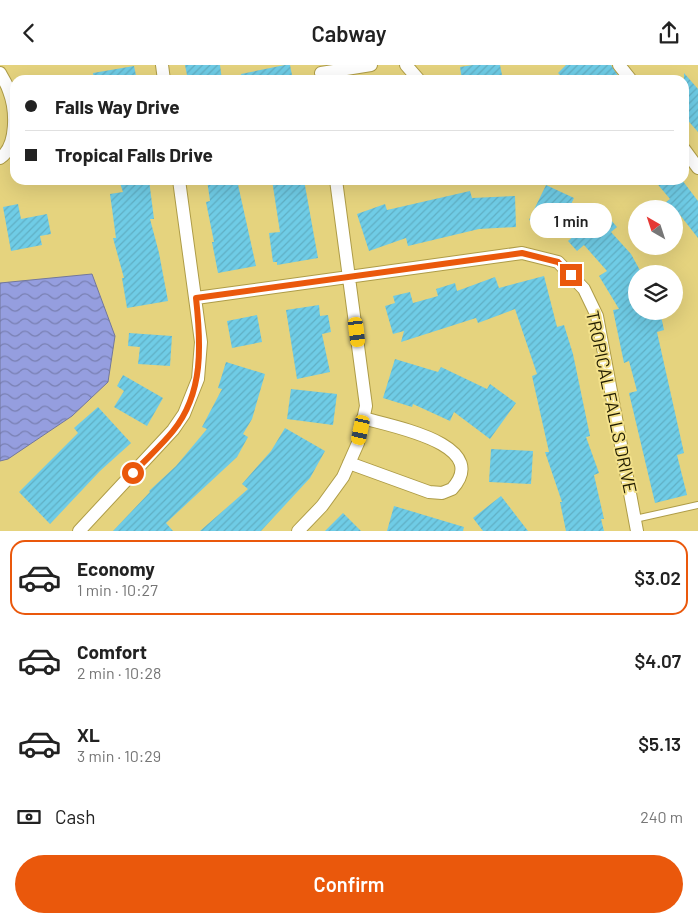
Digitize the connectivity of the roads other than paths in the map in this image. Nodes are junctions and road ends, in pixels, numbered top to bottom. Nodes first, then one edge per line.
1 (371, 65) edge
2 (406, 65) edge
3 (619, 65) edge
4 (0, 73) edge
5 (321, 73) edge
6 (415, 75) edge
7 (627, 75) edge
8 (10, 91) edge
9 (10, 142) edge
10 (689, 156) edge
11 (0, 158) edge
12 (698, 168) edge
13 (180, 185) edge
14 (337, 185) edge
15 (350, 276) junction
16 (196, 298) junction
17 (363, 417) junction
18 (349, 463) junction
19 (698, 505) edge
20 (636, 525) edge
21 (79, 531) edge
22 (298, 531) edge

1 - 5 street
2 - 6 street
3 - 7 street
4 - 8 street
9 - 11 street
10 - 12 street
13 - 16 street
14 - 15 street
15 - 16 street, TROPICAL FALLS DRIVE
15 - 17 street
15 - 20 street, TROPICAL FALLS DRIVE
16 - 21 street
17 - 18 street
17 - 18 street
18 - 22 street
19 - 20 lane

